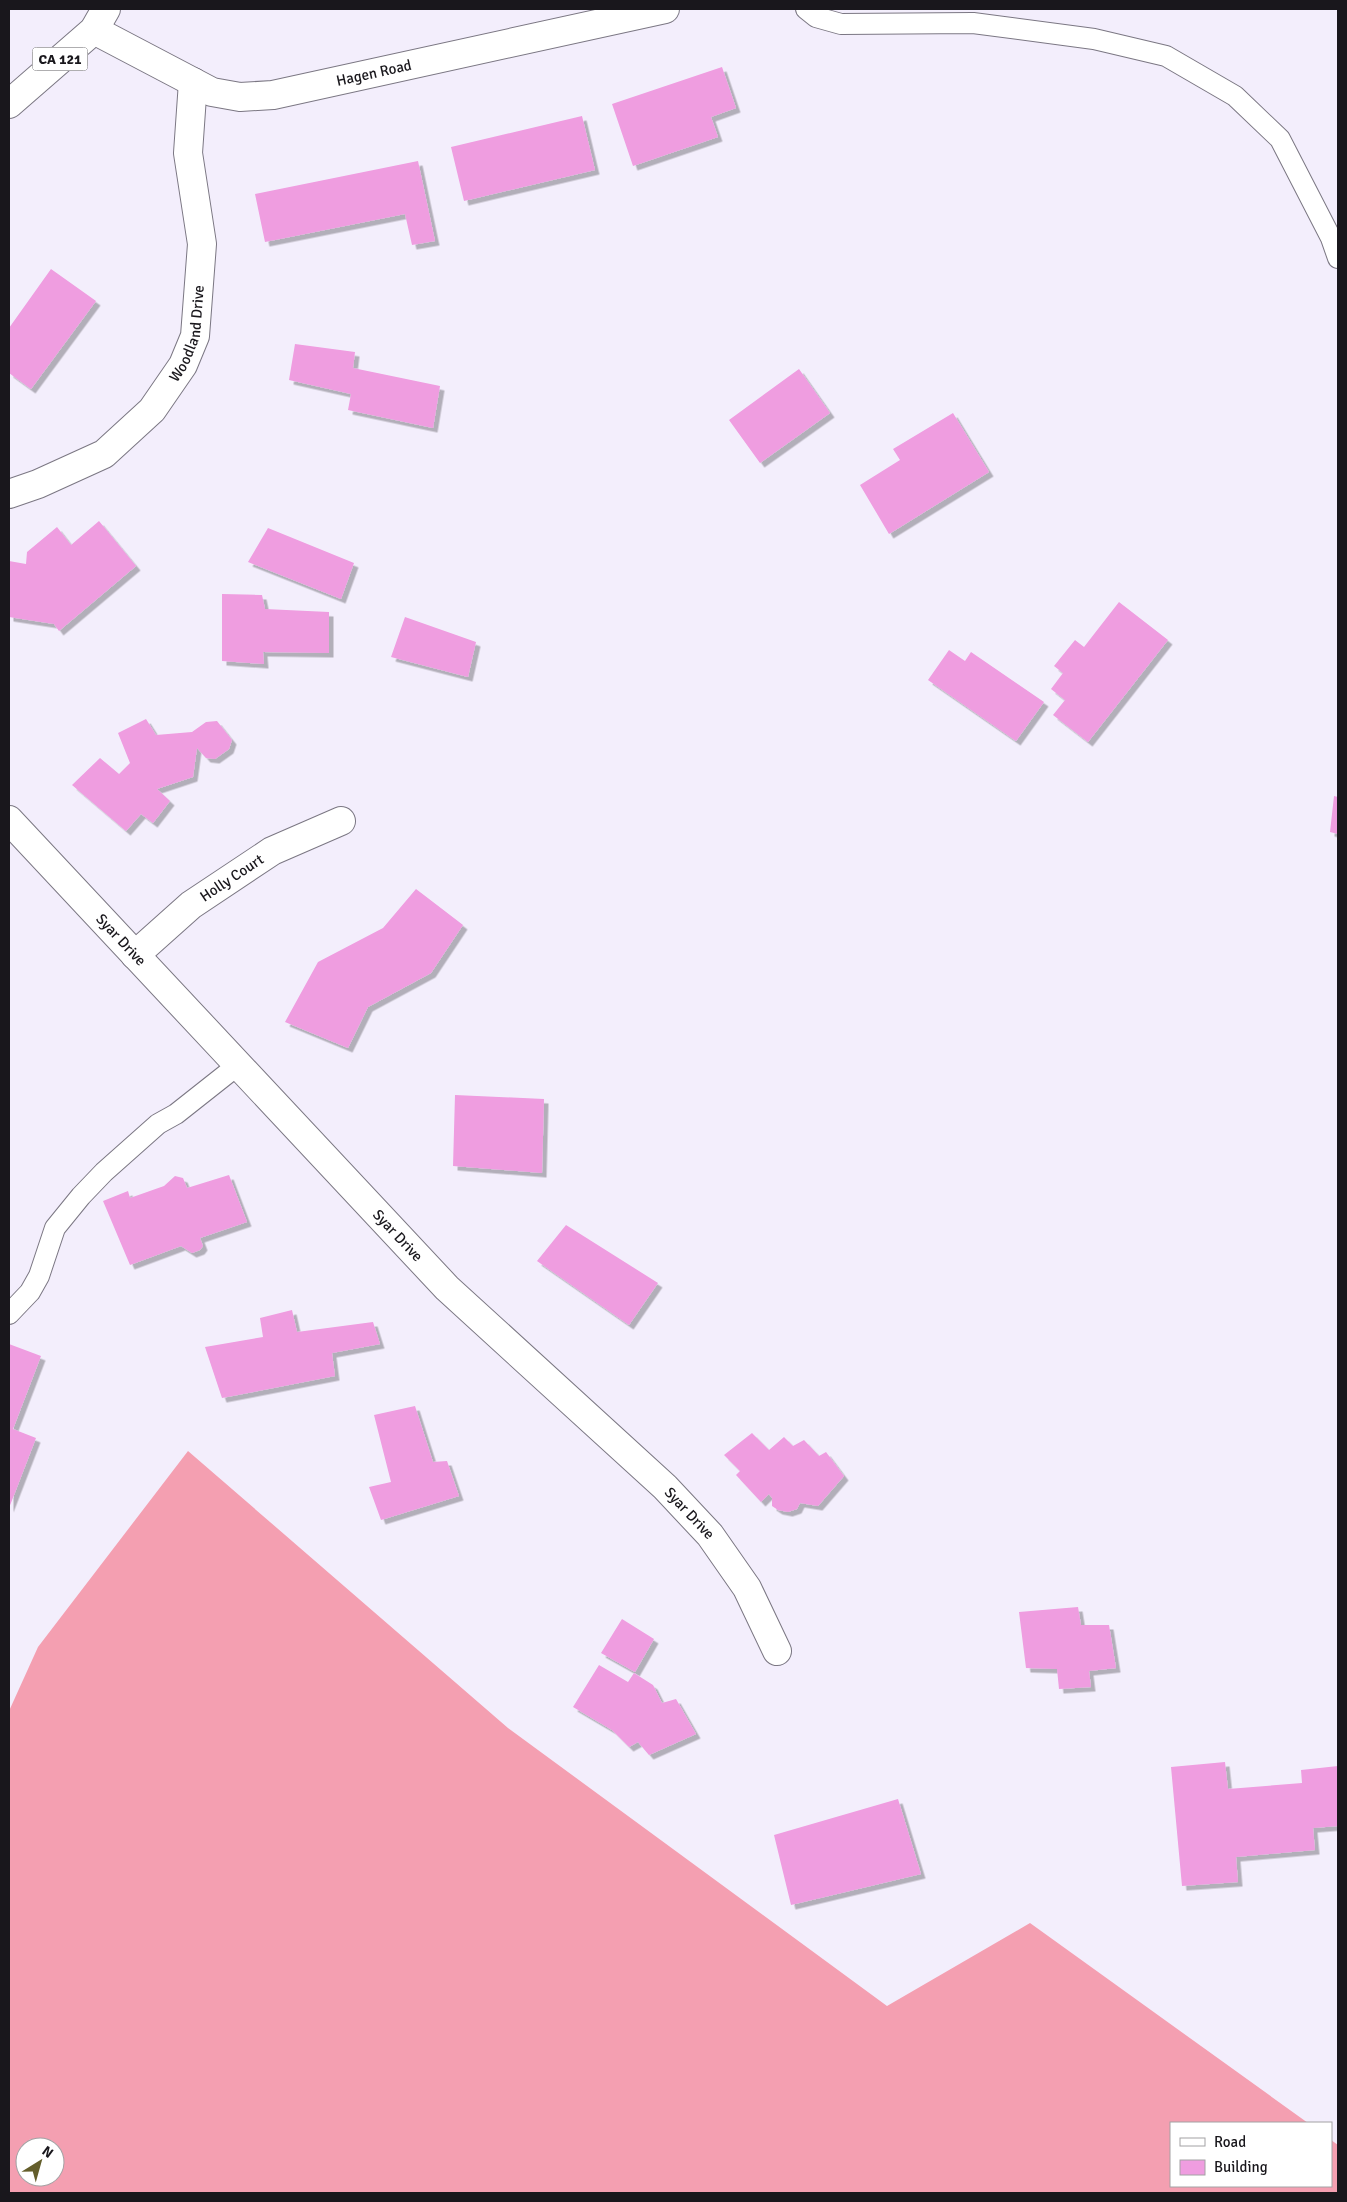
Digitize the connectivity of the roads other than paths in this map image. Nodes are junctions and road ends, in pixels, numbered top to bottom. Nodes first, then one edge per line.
1 (664, 9) edge
2 (806, 9) edge
3 (100, 19) edge
4 (192, 82) junction
5 (9, 104) edge
6 (1338, 258) edge
7 (9, 494) edge
8 (9, 820) edge
9 (341, 820) dead end
10 (135, 955) junction
11 (238, 1065) junction
12 (9, 1314) edge
13 (777, 1651) dead end

1 - 4 street, Hagen Road
2 - 6 lane
3 - 4 street, Hagen Road
3 - 5 street, CA 121
4 - 7 street, Woodland Drive
8 - 10 street, Syar Drive
9 - 10 street, Holly Court
10 - 11 street, Syar Drive
11 - 12 lane
11 - 13 street, Syar Drive

